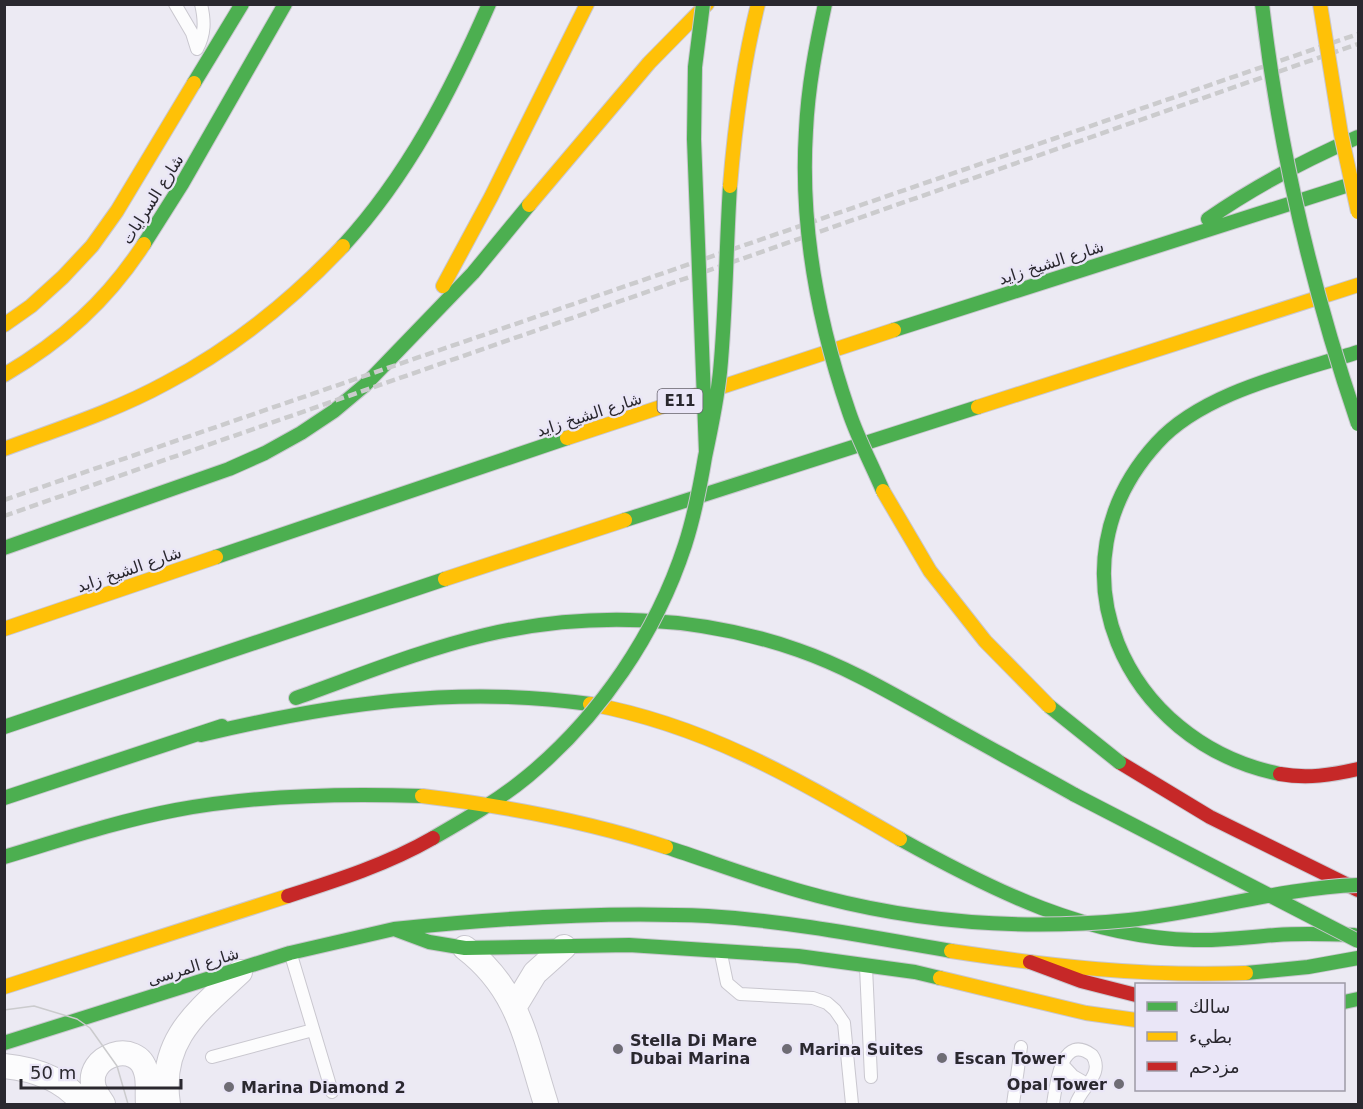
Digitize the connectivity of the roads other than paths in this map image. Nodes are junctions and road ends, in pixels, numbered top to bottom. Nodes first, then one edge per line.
1 (175, 4) edge
2 (201, 4) edge
3 (242, 4) edge
4 (285, 4) edge
5 (489, 4) edge
6 (587, 4) edge
7 (705, 4) edge
8 (758, 4) edge
9 (825, 4) edge
10 (1262, 4) edge
11 (1320, 4) edge
12 (184, 75) dead end
13 (164, 135) junction
14 (1359, 137) edge
15 (1359, 182) edge
16 (1359, 212) edge
17 (1184, 236) junction
18 (1359, 285) edge
19 (4, 325) edge
20 (420, 326) junction
21 (1359, 352) edge
22 (4, 375) edge
23 (1359, 424) edge
24 (4, 449) edge
25 (706, 452) junction
26 (4, 548) edge
27 (4, 629) edge
28 (4, 727) edge
29 (201, 735) junction
30 (1359, 768) edge
31 (4, 798) edge
32 (4, 857) edge
33 (1359, 885) edge
34 (1359, 890) edge
35 (394, 930) junction
36 (1359, 935) edge
37 (1359, 941) edge
38 (564, 947) junction
39 (465, 948) junction
40 (720, 950) junction
41 (290, 953) junction
42 (1359, 958) edge
43 (1030, 962) junction
44 (866, 964) junction
45 (243, 968) junction
46 (4, 987) edge
47 (1135, 994) edge
48 (515, 1006) junction
49 (1135, 1020) edge
50 (313, 1030) junction
51 (4, 1043) edge
52 (1021, 1047) dead end
53 (212, 1057) dead end
54 (1061, 1063) junction
55 (4, 1066) edge
56 (871, 1077) dead end
57 (1087, 1084) junction
58 (332, 1092) dead end
59 (83, 1104) edge
60 (103, 1104) edge
61 (148, 1104) edge
62 (168, 1104) edge
63 (546, 1104) edge
64 (852, 1104) edge
65 (1013, 1104) edge
66 (1053, 1104) edge
67 (1076, 1104) edge

1 - 2 lane
3 - 13 main road, شارع السرايات
4 - 22 main road, شارع السرايات
5 - 24 main road
6 - 20 main road
7 - 20 main road
7 - 25 main road, bridge
8 - 25 main road, bridge
9 - 34 main road, bridge
10 - 23 main road, bridge
11 - 16 main road, bridge
12 - 13 lane
13 - 19 main road, شارع السرايات
14 - 17 main road
15 - 17 main road, شارع الشيخ زايد / E11
17 - 27 main road, شارع الشيخ زايد / E11
18 - 28 main road
20 - 26 main road
21 - 30 main road
25 - 46 main road, bridge
29 - 31 main road
29 - 36 main road
29 - 37 main road, bridge
32 - 33 main road, bridge
35 - 39 main road
35 - 41 main road, شارع المرسى
35 - 43 main road, شارع المرسى
38 - 39 main road
38 - 40 main road
38 - 48 street
39 - 48 street
40 - 44 main road
40 - 64 lane
41 - 45 main road, شارع المرسى
41 - 50 lane
42 - 43 main road
43 - 47 main road
44 - 49 main road
44 - 56 lane
45 - 51 main road, شارع المرسى
45 - 62 street
48 - 63 street
50 - 53 lane
50 - 58 lane
52 - 65 lane
54 - 57 lane
54 - 57 lane
54 - 66 lane
55 - 59 street
57 - 67 lane
60 - 61 street

